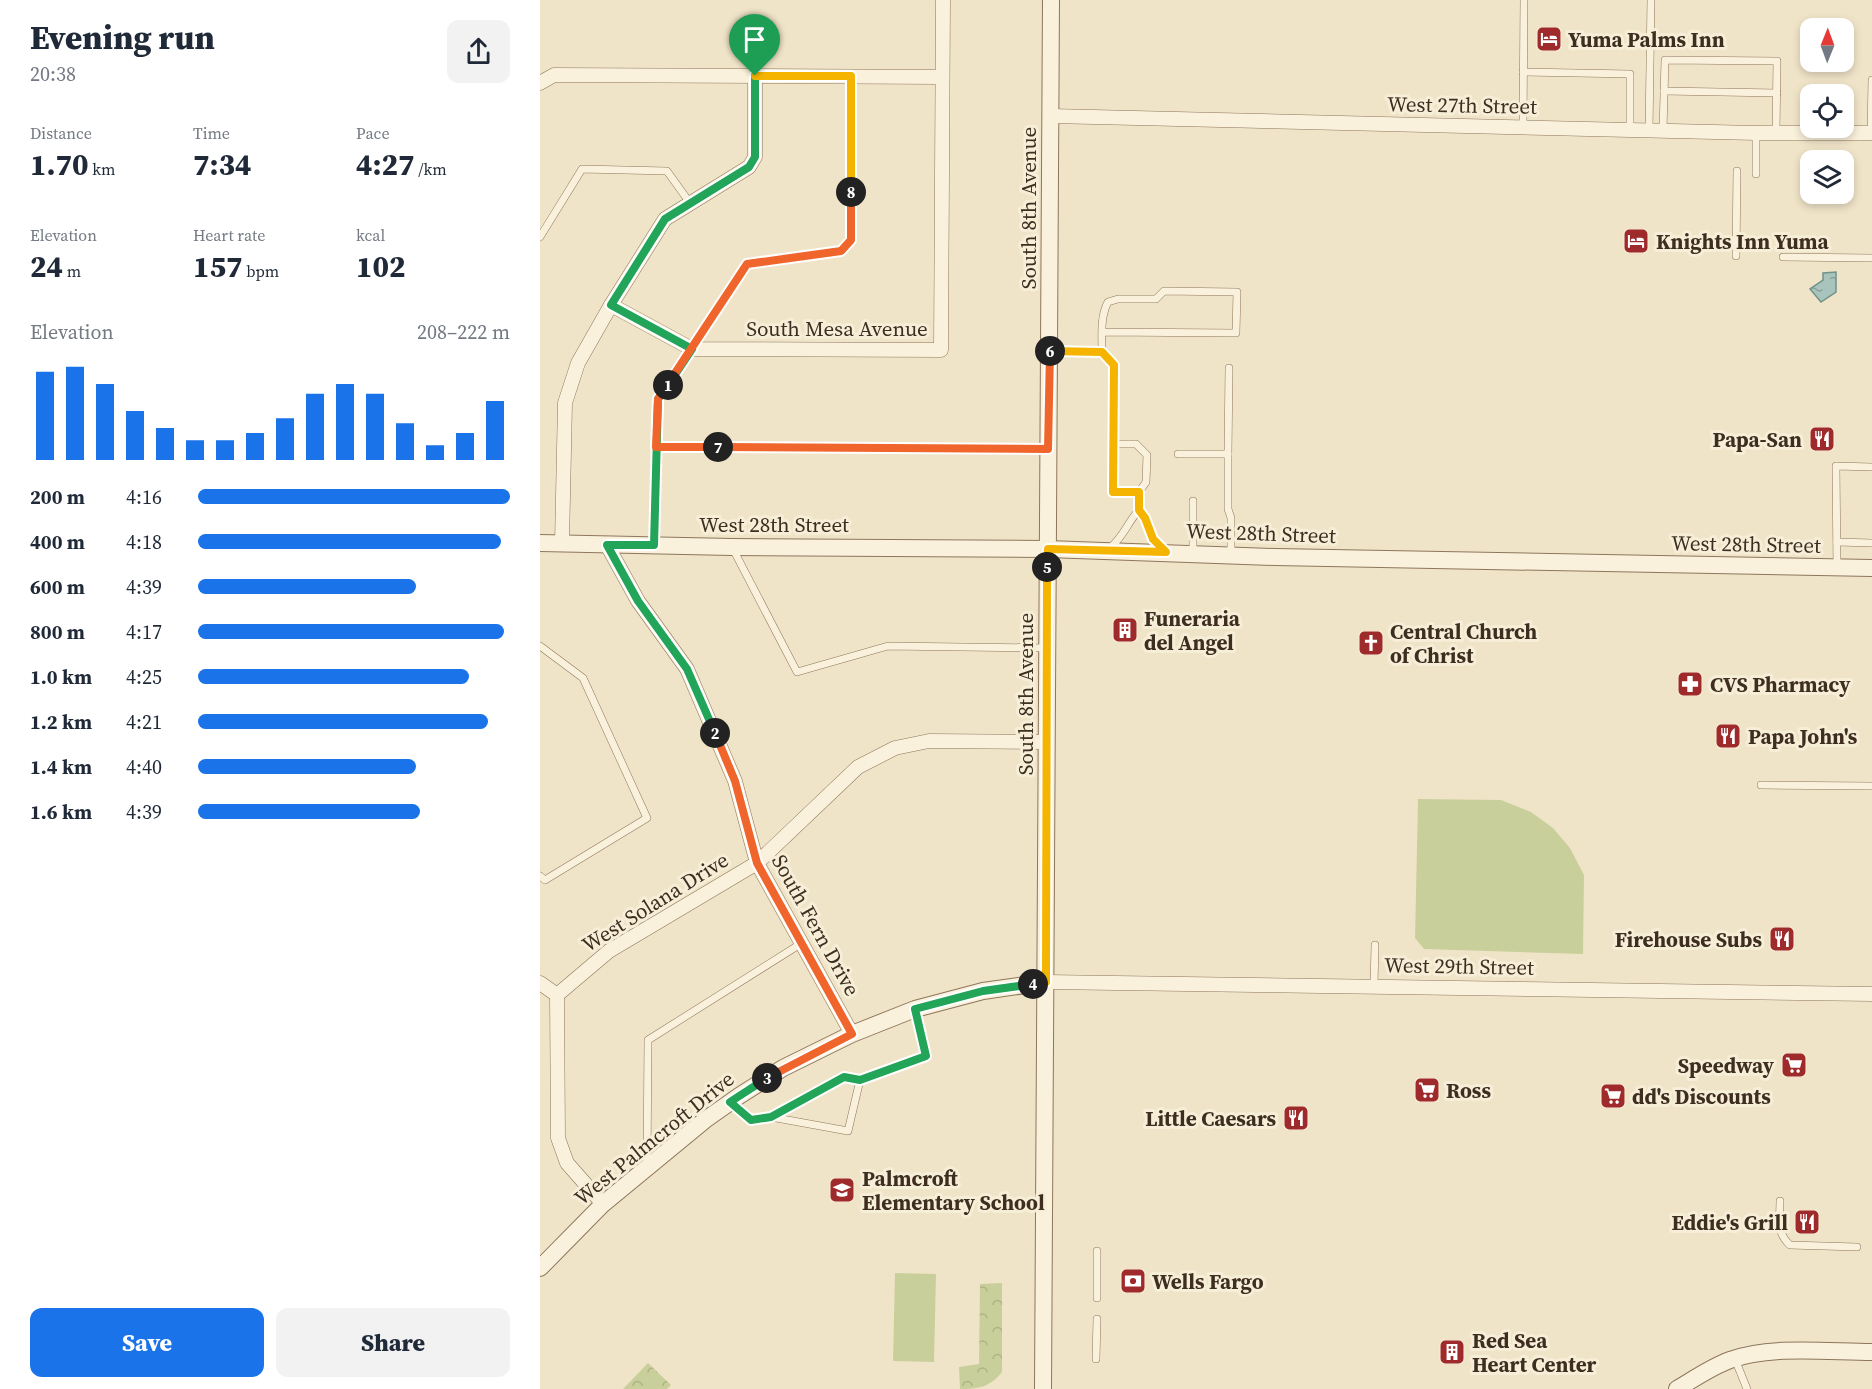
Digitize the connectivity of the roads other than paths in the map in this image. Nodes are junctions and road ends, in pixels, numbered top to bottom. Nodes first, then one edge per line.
1 (943, 0) edge
2 (1052, 0) edge
3 (1524, 0) edge
4 (1651, 0) edge
5 (1523, 72) junction
6 (755, 76) junction
7 (851, 76) junction
8 (941, 77) junction
9 (1872, 80) edge
10 (540, 83) edge
11 (1664, 91) junction
12 (1777, 93) junction
13 (1051, 116) junction
14 (1523, 127) junction
15 (1630, 130) junction
16 (1656, 130) junction
17 (1756, 133) junction
18 (1776, 133) junction
19 (1872, 133) edge
20 (1737, 171) dead end
21 (1756, 174) dead end
22 (690, 203) junction
23 (540, 237) edge
24 (1736, 256) dead end
25 (1783, 257) dead end
26 (1872, 258) edge
27 (611, 305) junction
28 (1102, 332) junction
29 (692, 349) junction
30 (1049, 351) junction
31 (1102, 352) junction
32 (1229, 368) dead end
33 (1114, 444) junction
34 (656, 447) junction
35 (1048, 449) junction
36 (1178, 453) dead end
37 (1228, 454) junction
38 (1872, 467) edge
39 (1139, 492) junction
40 (1193, 501) dead end
41 (1139, 510) junction
42 (1837, 542) junction
43 (540, 543) edge
44 (562, 543) junction
45 (1872, 543) edge
46 (607, 545) junction
47 (654, 545) junction
48 (732, 547) junction
49 (1048, 549) junction
50 (1108, 550) junction
51 (1166, 552) junction
52 (1193, 553) junction
53 (1231, 554) junction
54 (1837, 568) junction
55 (1872, 568) edge
56 (540, 646) edge
57 (1047, 648) junction
58 (1047, 742) junction
59 (1761, 785) dead end
60 (1872, 786) edge
61 (757, 863) junction
62 (540, 876) edge
63 (802, 944) junction
64 (1375, 945) dead end
65 (1046, 982) junction
66 (540, 983) edge
67 (1374, 986) junction
68 (1872, 994) edge
69 (557, 995) junction
70 (915, 1009) junction
71 (852, 1034) junction
72 (860, 1080) junction
73 (730, 1102) junction
74 (771, 1117) junction
75 (647, 1169) junction
76 (1780, 1201) dead end
77 (603, 1204) junction
78 (1857, 1247) dead end
79 (1097, 1251) dead end
80 (540, 1268) edge
81 (1097, 1298) dead end
82 (1097, 1319) dead end
83 (1872, 1352) edge
84 (1096, 1359) dead end
85 (1735, 1359) junction
86 (1043, 1389) edge
87 (1677, 1389) edge
88 (1747, 1389) edge

1 - 8 street, South Mesa Avenue
2 - 13 street, South 8th Avenue
3 - 5 lane
4 - 16 lane
5 - 14 lane
5 - 15 lane
6 - 7 street
6 - 10 street
6 - 22 street
7 - 8 street
7 - 29 lane
8 - 29 street, South Mesa Avenue
9 - 19 lane
11 - 12 lane
11 - 12 lane
11 - 16 lane
12 - 18 lane
13 - 14 street, West 27th Street
13 - 30 street, South 8th Avenue
14 - 15 street, West 27th Street
15 - 16 street, West 27th Street
16 - 17 street, West 27th Street
17 - 18 street, West 27th Street
17 - 21 lane
18 - 19 street, West 27th Street
20 - 24 lane
22 - 23 lane
22 - 27 street
25 - 26 lane
27 - 29 street, South Mesa Avenue
27 - 44 street
28 - 28 lane
28 - 31 lane
29 - 34 lane
30 - 31 lane
30 - 35 street, South 8th Avenue
31 - 33 lane
32 - 37 lane
33 - 39 lane
33 - 39 lane
34 - 35 lane
34 - 47 lane
35 - 49 street, South 8th Avenue
36 - 37 lane
37 - 53 lane
38 - 42 lane
39 - 41 lane
40 - 52 lane
41 - 50 lane
41 - 51 lane
42 - 45 lane
42 - 54 lane
43 - 44 street, West 28th Street
44 - 46 street, West 28th Street
46 - 47 street, West 28th Street
46 - 61 street, South Fern Drive
47 - 48 street, West 28th Street
48 - 49 street, West 28th Street
48 - 57 lane
49 - 50 street, West 28th Street
49 - 57 street, South 8th Avenue
50 - 51 street, West 28th Street
51 - 52 street, West 28th Street
52 - 53 street, West 28th Street
53 - 54 street, West 28th Street
54 - 55 street, West 28th Street
56 - 62 lane
57 - 58 street, South 8th Avenue
58 - 61 street, West Solana Drive
58 - 65 street, South 8th Avenue
59 - 60 lane
61 - 63 street, South Fern Drive
61 - 69 street, West Solana Drive
63 - 71 street, South Fern Drive
63 - 75 lane
64 - 67 lane
65 - 67 street, West 29th Street
65 - 70 street, West Palmcroft Drive
65 - 86 street, South 8th Avenue
66 - 69 street
67 - 68 street, West 29th Street
69 - 77 street
70 - 71 street, West Palmcroft Drive
70 - 72 lane
71 - 73 street, West Palmcroft Drive
72 - 74 lane
72 - 74 lane
73 - 74 lane
73 - 75 street, West Palmcroft Drive
75 - 77 street, West Palmcroft Drive
76 - 78 lane
77 - 80 street, West Palmcroft Drive
79 - 81 lane
82 - 84 lane
83 - 85 street
85 - 87 street
85 - 88 lane

